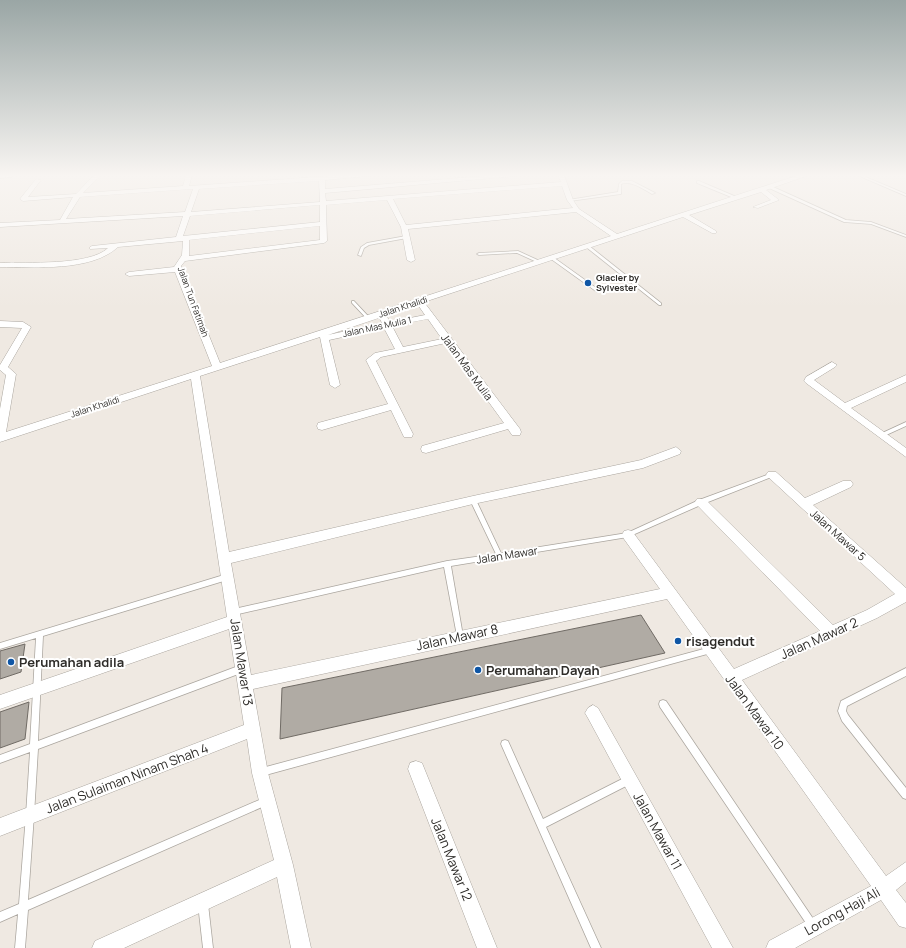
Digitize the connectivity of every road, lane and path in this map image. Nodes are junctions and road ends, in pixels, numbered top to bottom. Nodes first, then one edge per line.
1 (94, 219) edge
2 (187, 219) edge
3 (323, 219) edge
4 (400, 219) edge
5 (483, 219) edge
6 (590, 219) edge
7 (670, 219) edge
8 (691, 219) edge
9 (841, 219) edge
10 (62, 221) joint
11 (323, 224) junction
12 (0, 225) edge
13 (404, 227) junction
14 (714, 232) dead end
15 (906, 236) edge
16 (406, 237) junction
17 (616, 237) junction
18 (183, 239) junction
19 (115, 246) junction
20 (587, 246) junction
21 (92, 248) dead end
22 (479, 254) dead end
23 (360, 255) dead end
24 (552, 258) junction
25 (183, 259) junction
26 (411, 260) dead end
27 (540, 262) junction
28 (0, 265) edge
29 (179, 269) junction
30 (129, 274) dead end
31 (598, 291) dead end
32 (419, 301) junction
33 (353, 302) dead end
34 (660, 304) dead end
35 (380, 314) junction
36 (430, 316) junction
37 (368, 318) junction
38 (0, 324) edge
39 (388, 325) junction
40 (348, 328) junction
41 (324, 335) junction
42 (448, 340) junction
43 (400, 350) junction
44 (832, 366) dead end
45 (217, 367) junction
46 (195, 374) junction
47 (906, 378) edge
48 (336, 385) dead end
49 (394, 406) junction
50 (844, 407) junction
51 (906, 424) edge
52 (322, 426) dead end
53 (408, 434) dead end
54 (882, 435) junction
55 (0, 438) edge
56 (426, 449) dead end
57 (676, 452) dead end
58 (906, 453) edge
59 (772, 475) joint
60 (847, 484) dead end
61 (473, 500) junction
62 (700, 502) junction
63 (804, 504) junction
64 (628, 535) junction
65 (500, 556) junction
66 (224, 559) junction
67 (447, 564) junction
68 (228, 576) junction
69 (670, 593) junction
70 (906, 595) edge
71 (234, 616) junction
72 (831, 633) junction
73 (40, 634) junction
74 (460, 636) junction
75 (0, 646) edge
76 (711, 650) junction
77 (243, 668) junction
78 (906, 672) edge
79 (731, 678) junction
80 (246, 683) junction
81 (37, 690) junction
82 (0, 702) edge
83 (663, 704) dead end
84 (593, 714) dead end
85 (253, 730) junction
86 (505, 744) dead end
87 (34, 747) junction
88 (0, 759) edge
89 (416, 769) dead end
90 (260, 773) junction
91 (630, 780) junction
92 (906, 795) edge
93 (267, 801) junction
94 (30, 816) junction
95 (541, 825) junction
96 (0, 827) edge
97 (284, 865) junction
98 (906, 871) edge
99 (883, 889) junction
100 (203, 902) junction
101 (23, 908) junction
102 (0, 917) edge
103 (906, 920) edge
104 (813, 926) junction
105 (107, 947) edge
106 (20, 948) edge
107 (208, 948) edge
108 (301, 948) edge
109 (487, 948) edge
110 (596, 948) edge
111 (723, 948) edge
112 (776, 948) edge

1 - 10 street
2 - 18 street, Jalan Tun Fatimah
3 - 11 street
4 - 13 street
5 - 13 street
6 - 17 street
7 - 17 street, Jalan Khalidi
8 - 14 street
9 - 15 lane
10 - 12 street
11 - 18 street
11 - 25 street
13 - 16 street
16 - 23 lane
16 - 26 street
17 - 20 street, Jalan Khalidi
18 - 19 street
18 - 25 street, Jalan Tun Fatimah
19 - 21 street
19 - 28 street
20 - 24 street, Jalan Khalidi
20 - 34 lane
22 - 27 lane
24 - 27 street, Jalan Khalidi
24 - 31 lane
25 - 29 street, Jalan Tun Fatimah
27 - 32 street, Jalan Khalidi
29 - 30 street
29 - 45 street, Jalan Tun Fatimah
32 - 35 street, Jalan Khalidi
32 - 36 street, Jalan Mas Mulia
33 - 37 lane
35 - 37 street, Jalan Khalidi
35 - 39 street
36 - 39 street, Jalan Mas Mulia 1
36 - 42 street, Jalan Mas Mulia
37 - 40 street, Jalan Khalidi
38 - 55 street
39 - 40 street, Jalan Mas Mulia 1
39 - 43 street
40 - 41 street, Jalan Khalidi
41 - 45 street, Jalan Khalidi
41 - 48 street
42 - 43 street
42 - 56 street, Jalan Mas Mulia
43 - 49 street
44 - 50 street
45 - 46 street, Jalan Khalidi
46 - 55 street, Jalan Khalidi
46 - 66 street, Jalan Mawar 13
47 - 50 street
49 - 52 street
49 - 53 street
50 - 54 street
51 - 54 lane
54 - 58 street
57 - 61 street
59 - 62 lane, Jalan Mawar
59 - 63 street, Jalan Mawar 5
60 - 63 street
61 - 65 lane
61 - 66 street
62 - 64 lane, Jalan Mawar
62 - 72 street
63 - 70 street, Jalan Mawar 5
64 - 65 lane, Jalan Mawar
64 - 69 street, Jalan Mawar 10
65 - 67 lane, Jalan Mawar
66 - 68 street, Jalan Mawar 13
67 - 71 lane, Jalan Mawar
67 - 74 lane
68 - 71 street, Jalan Mawar 13
68 - 73 lane
69 - 74 street, Jalan Mawar 8
69 - 76 street, Jalan Mawar 10
70 - 72 street, Jalan Mawar 2
71 - 77 street, Jalan Mawar 13
71 - 81 street
72 - 79 street, Jalan Mawar 2
73 - 75 lane
73 - 81 lane
74 - 80 street, Jalan Mawar 8
76 - 79 street, Jalan Mawar 10
76 - 90 lane
77 - 80 street, Jalan Mawar 13
77 - 87 lane
78 - 92 lane
79 - 99 street, Jalan Mawar 10
80 - 85 street, Jalan Mawar 13
81 - 82 street
81 - 87 lane
83 - 104 lane
84 - 91 street, Jalan Mawar 11
85 - 90 street, Jalan Mawar 13
85 - 94 street, Jalan Sulaiman Ninam Shah 4
86 - 95 lane
87 - 88 lane
87 - 94 lane
89 - 109 street, Jalan Mawar 12
90 - 93 street, Jalan Mawar 13
91 - 95 lane
91 - 111 street, Jalan Mawar 11
93 - 97 street, Jalan Mawar 13
93 - 101 lane
94 - 96 street, Jalan Sulaiman Ninam Shah 4
94 - 101 lane
95 - 110 lane
97 - 100 street
97 - 108 street, Jalan Mawar 13
98 - 99 street, Lorong Haji Ali
99 - 103 street, Jalan Mawar 10
99 - 104 street, Lorong Haji Ali
100 - 105 street
100 - 107 lane
101 - 102 lane
101 - 106 lane
104 - 112 street, Lorong Haji Ali

